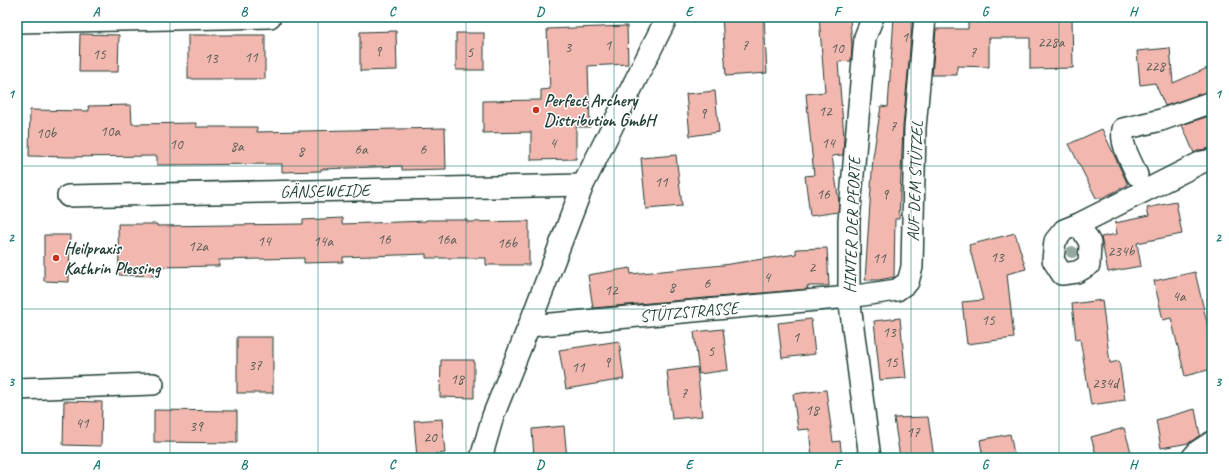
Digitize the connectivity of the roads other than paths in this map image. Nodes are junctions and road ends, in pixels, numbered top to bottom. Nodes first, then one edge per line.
1 (270, 17) edge
2 (667, 17) edge
3 (873, 17) edge
4 (925, 17) edge
5 (17, 22) edge
6 (1212, 102) edge
7 (1212, 160) edge
8 (1137, 174) dead end
9 (583, 185) junction
10 (68, 196) dead end
11 (1079, 224) dead end
12 (849, 297) junction
13 (529, 326) junction
14 (153, 384) dead end
15 (17, 389) edge
16 (1212, 442) edge
17 (481, 458) edge
18 (870, 458) edge
19 (1192, 458) edge

1 - 5 street
2 - 9 street
3 - 12 street, HINTER DER PFORTE
4 - 12 street, AUF DEM STÜTZEL
6 - 8 street
7 - 11 street
9 - 10 street, GÄNSEWEIDE
9 - 13 street
12 - 13 street, STÜTZSTRASSE
12 - 18 street, HINTER DER PFORTE
13 - 17 street
14 - 15 street
16 - 19 street

